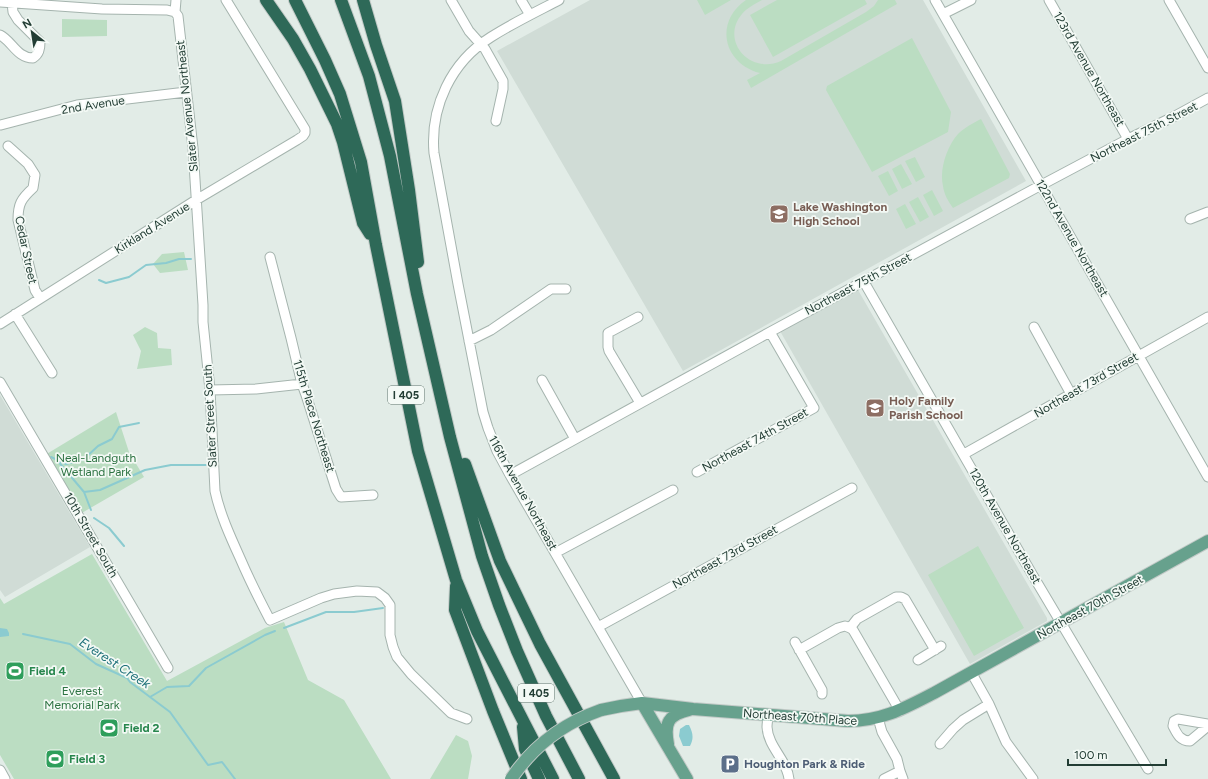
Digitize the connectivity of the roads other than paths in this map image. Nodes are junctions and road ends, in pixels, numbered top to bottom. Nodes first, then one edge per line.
1 (176, 0) edge
2 (226, 0) edge
3 (266, 0) edge
4 (294, 0) edge
5 (341, 0) edge
6 (363, 0) edge
7 (451, 0) edge
8 (521, 0) edge
9 (559, 0) edge
10 (935, 0) edge
11 (971, 0) edge
12 (1049, 0) edge
13 (1169, 0) edge
14 (0, 2) edge
15 (12, 3) junction
16 (175, 12) junction
17 (943, 14) junction
18 (530, 15) junction
19 (0, 35) edge
20 (481, 44) junction
21 (1208, 68) edge
22 (186, 92) junction
23 (1208, 98) edge
24 (496, 121) dead end
25 (1, 125) dead end
26 (1128, 139) junction
27 (8, 146) dead end
28 (1041, 185) junction
29 (196, 200) junction
30 (1208, 212) edge
31 (1190, 219) dead end
32 (376, 245) junction
33 (270, 257) dead end
34 (864, 282) junction
35 (566, 289) dead end
36 (418, 294) junction
37 (40, 298) junction
38 (15, 314) junction
39 (638, 317) dead end
40 (1208, 317) edge
41 (0, 324) edge
42 (1034, 327) dead end
43 (770, 332) junction
44 (469, 341) junction
45 (1138, 355) junction
46 (52, 373) dead end
47 (542, 380) dead end
48 (0, 382) edge
49 (302, 384) junction
50 (210, 390) junction
51 (1071, 394) junction
52 (640, 403) junction
53 (450, 437) junction
54 (575, 439) junction
55 (964, 454) junction
56 (697, 472) dead end
57 (510, 475) junction
58 (1208, 477) edge
59 (852, 488) dead end
60 (673, 490) dead end
61 (373, 495) dead end
62 (1208, 541) edge
63 (555, 553) junction
64 (456, 580) junction
65 (1061, 622) junction
66 (598, 627) junction
67 (850, 628) junction
68 (918, 660) dead end
69 (168, 668) dead end
70 (971, 672) junction
71 (822, 694) dead end
72 (642, 703) junction
73 (989, 704) junction
74 (693, 709) junction
75 (900, 711) junction
76 (768, 715) junction
77 (878, 718) junction
78 (467, 719) dead end
79 (523, 722) junction
80 (940, 744) dead end
81 (669, 749) junction
82 (1148, 769) dead end
83 (0, 770) edge
84 (901, 775) edge
85 (614, 777) edge
86 (5, 779) edge
87 (511, 779) edge
88 (521, 779) edge
89 (539, 779) edge
90 (553, 779) edge
91 (579, 779) edge
92 (687, 779) edge
93 (790, 779) edge
94 (884, 779) edge
95 (1033, 779) edge

1 - 16 street, Slater Avenue Northeast
2 - 29 street, Kirkland Avenue
3 - 32 highway
4 - 32 highway, I 405
5 - 36 highway, I 405
6 - 36 highway
7 - 20 street
8 - 18 street
9 - 18 street, 116th Avenue Northeast
10 - 17 street, 122nd Avenue Northeast
11 - 17 street
12 - 26 street, 123rd Avenue Northeast
13 - 21 street
14 - 15 street
15 - 16 street
15 - 19 street
16 - 22 street, Slater Avenue Northeast
17 - 28 street, 122nd Avenue Northeast
18 - 20 street, 116th Avenue Northeast
20 - 24 street
20 - 44 street, 116th Avenue Northeast
22 - 25 street, 2nd Avenue
22 - 29 street, Slater Avenue Northeast
23 - 26 street, Northeast 75th Street
26 - 28 street, Northeast 75th Street
27 - 37 street, Cedar Street
28 - 34 street, Northeast 75th Street
28 - 45 street, 122nd Avenue Northeast
29 - 37 street, Kirkland Avenue
29 - 50 street, Slater Street South
30 - 31 street
32 - 64 highway, I 405
33 - 49 street, 115th Place Northeast
34 - 43 street, Northeast 75th Street
34 - 55 street, 120th Avenue Northeast
35 - 44 street
36 - 53 highway, I 405
37 - 38 street, Kirkland Avenue
38 - 41 street, Kirkland Avenue
38 - 46 street
39 - 52 street
40 - 45 street, Northeast 73rd Street
42 - 51 street
43 - 52 street, Northeast 75th Street
43 - 56 street, Northeast 74th Street
44 - 57 street, 116th Avenue Northeast
45 - 51 street, Northeast 73rd Street
45 - 58 street, 122nd Avenue Northeast
47 - 54 street
48 - 69 street, 10th Street South
49 - 50 street
49 - 61 street, 115th Place Northeast
50 - 78 street, Slater Street South
51 - 55 street, Northeast 73rd Street
52 - 54 street, Northeast 75th Street
53 - 85 highway
53 - 91 highway, I 405
54 - 57 street, Northeast 75th Street
55 - 65 street, 120th Avenue Northeast
57 - 63 street, 116th Avenue Northeast
59 - 66 street, Northeast 73rd Street
60 - 63 street
62 - 65 main road, Northeast 70th Street
63 - 66 street, 116th Avenue Northeast
64 - 79 highway, I 405
64 - 88 highway
65 - 70 main road, Northeast 70th Street
65 - 82 street, 120th Avenue Northeast
66 - 72 street, 116th Avenue Northeast
67 - 68 street
67 - 71 street
67 - 75 street
70 - 73 street
70 - 75 main road, Northeast 70th Place
72 - 74 main road, Northeast 70th Place
72 - 81 main road, 116th Avenue Northeast
72 - 87 main road, Northeast 70th Place, bridge
73 - 80 street
73 - 95 street
74 - 76 main road, Northeast 70th Place
74 - 81 main road
75 - 77 main road, Northeast 70th Place
76 - 77 main road, Northeast 70th Place
76 - 93 street
77 - 84 street
79 - 89 highway
79 - 90 highway, I 405
81 - 92 main road, 116th Avenue Northeast
83 - 86 street
84 - 94 street

